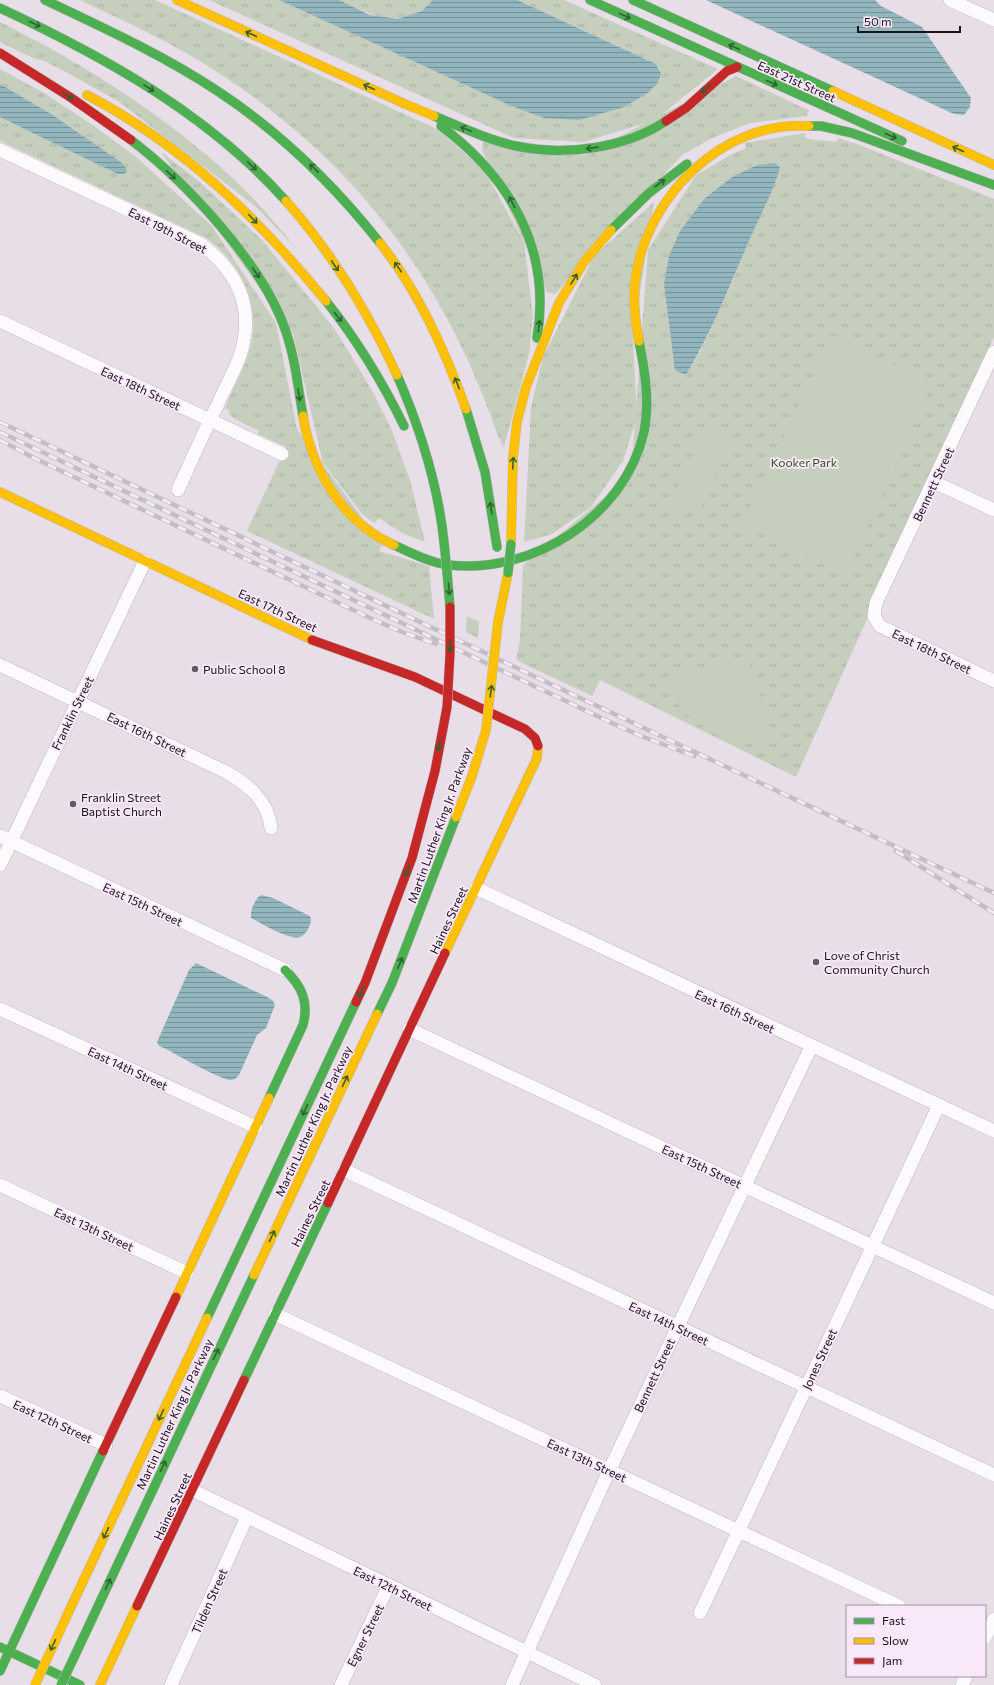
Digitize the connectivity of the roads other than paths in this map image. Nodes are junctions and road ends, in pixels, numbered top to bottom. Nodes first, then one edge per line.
1 (45, 0) edge
2 (177, 0) edge
3 (590, 0) edge
4 (633, 0) edge
5 (950, 0) edge
6 (0, 8) edge
7 (994, 20) edge
8 (0, 53) edge
9 (769, 63) junction
10 (737, 67) junction
11 (405, 104) junction
12 (0, 150) edge
13 (717, 150) junction
14 (994, 165) edge
15 (994, 184) edge
16 (0, 321) edge
17 (994, 352) edge
18 (533, 365) junction
19 (210, 420) junction
20 (408, 434) dead end
21 (414, 446) dead end
22 (282, 454) dead end
23 (934, 482) junction
24 (178, 490) dead end
25 (0, 492) edge
26 (994, 510) edge
27 (444, 539) junction
28 (145, 561) junction
29 (874, 616) joint
30 (498, 622) junction
31 (0, 665) edge
32 (994, 681) edge
33 (78, 701) junction
34 (539, 750) joint
35 (271, 828) dead end
36 (6, 839) edge
37 (0, 865) edge
38 (476, 888) junction
39 (285, 970) joint
40 (0, 1009) edge
41 (409, 1029) junction
42 (811, 1047) junction
43 (939, 1105) junction
44 (256, 1127) junction
45 (994, 1131) edge
46 (344, 1170) junction
47 (0, 1185) edge
48 (746, 1186) junction
49 (872, 1246) junction
50 (188, 1273) junction
51 (994, 1303) edge
52 (275, 1314) junction
53 (677, 1327) junction
54 (805, 1388) junction
55 (0, 1396) edge
56 (106, 1445) junction
57 (609, 1471) junction
58 (994, 1475) edge
59 (192, 1490) junction
60 (247, 1517) junction
61 (739, 1531) junction
62 (389, 1585) junction
63 (897, 1605) edge
64 (700, 1612) dead end
65 (994, 1619) edge
66 (986, 1636) edge
67 (0, 1647) edge
68 (9, 1651) junction
69 (527, 1653) junction
70 (0, 1671) edge
71 (35, 1685) edge
72 (61, 1685) edge
73 (80, 1685) edge
74 (100, 1685) edge
75 (171, 1685) edge
76 (341, 1685) edge
77 (512, 1685) edge
78 (595, 1685) edge

30 -> 1 main road, Martin Luther King Jr. Parkway
11 -> 2 main road
3 -> 10 main road, East 21st Street
9 -> 4 main road, East 21st Street
5 - 7 street
6 -> 27 main road, Martin Luther King Jr. Parkway
8 -> 13 main road
8 -> 20 main road
9 - 10 main road
14 -> 9 main road, East 21st Street
10 -> 11 main road
10 -> 15 main road, East 21st Street
18 -> 11 main road
12 - 19 street, East 19th Street
13 - 15 main road
18 -> 13 main road
16 - 19 street, East 18th Street
17 - 23 street, Bennett Street
30 -> 18 main road, bridge
19 - 22 street, East 18th Street
19 - 24 street
21 - 27 main road
23 - 26 street
23 - 29 street, Bennett Street
25 - 28 main road, East 17th Street
27 -> 71 main road, Martin Luther King Jr. Parkway, bridge
28 - 33 street, Franklin Street
28 - 34 main road, East 17th Street
29 - 32 street, East 18th Street
72 -> 30 main road, Martin Luther King Jr. Parkway, bridge
31 - 33 street, East 16th Street
33 - 35 street, East 16th Street
33 - 36 street, Franklin Street
34 - 38 main road, Haines Street
36 - 37 street, Franklin Street
36 - 39 street, East 15th Street
38 - 41 main road, Haines Street
38 - 42 street, East 16th Street
39 - 44 main road
40 - 44 street, East 14th Street
41 - 46 main road, Haines Street
41 - 48 street, East 15th Street
42 - 43 street, East 16th Street
42 - 48 street, Bennett Street
43 - 45 street, East 16th Street
43 - 49 street, Jones Street
44 - 50 main road
46 - 52 main road, Haines Street
46 - 53 street, East 14th Street
47 - 50 street, East 13th Street
48 - 49 street, East 15th Street
48 - 53 street, Bennett Street
49 - 51 street, East 15th Street
49 - 54 street, Jones Street
50 - 56 main road
52 - 57 street, East 13th Street
52 - 59 main road, Haines Street
53 - 54 street, East 14th Street
53 - 57 street, Bennett Street
54 - 58 street, East 14th Street
54 - 61 street, Jones Street
55 - 56 street, East 12th Street
56 - 68 main road
57 - 61 street, East 13th Street
57 - 69 street, Bennett Street
59 - 60 street, East 12th Street
59 - 74 main road, Haines Street
60 - 62 street, East 12th Street
60 - 75 street, Tilden Street
61 - 63 street, East 13th Street
61 - 64 street, Jones Street
62 - 69 street, East 12th Street
62 - 76 street, Egner Street
65 - 66 street
67 - 68 main road
68 - 70 main road
68 - 73 main road
69 - 77 street, Bennett Street
69 - 78 street, East 12th Street

